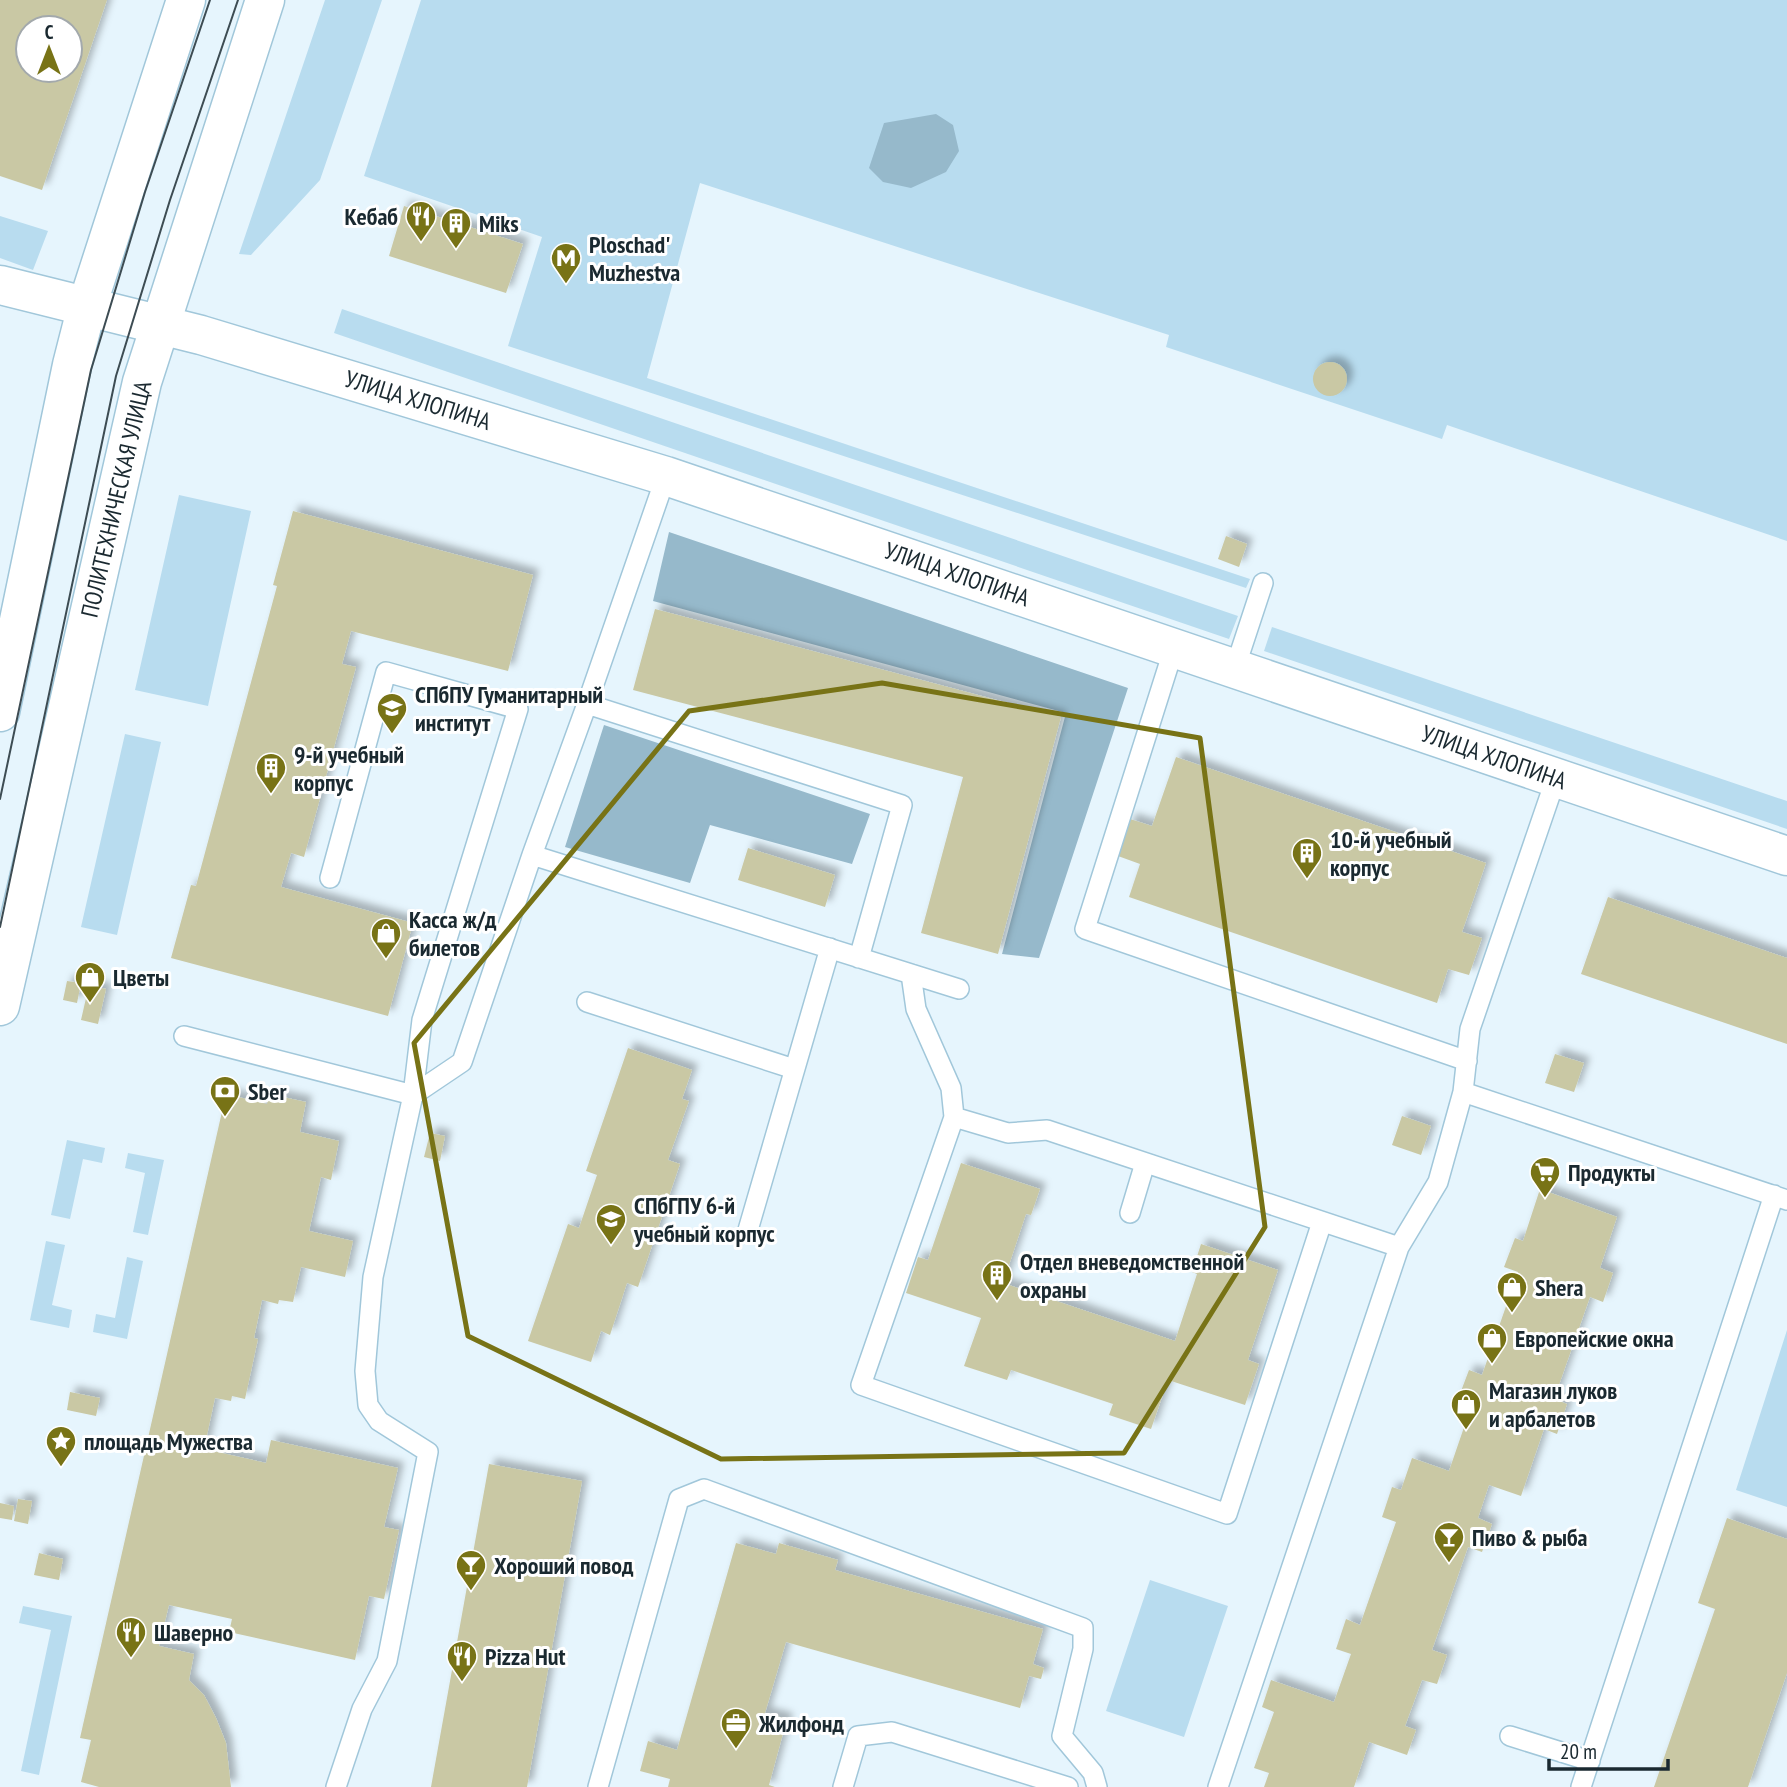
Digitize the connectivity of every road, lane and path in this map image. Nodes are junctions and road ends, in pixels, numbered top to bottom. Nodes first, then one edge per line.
1 (186, 0) edge
2 (265, 0) edge
3 (0, 285) edge
4 (104, 310) junction
5 (161, 325) junction
6 (666, 475) junction
7 (1263, 583) dead end
8 (1174, 648) junction
9 (1235, 668) junction
10 (587, 704) junction
11 (0, 712) edge
12 (1556, 778) junction
13 (532, 855) junction
14 (1787, 856) edge
15 (330, 878) dead end
16 (830, 948) junction
17 (859, 958) junction
18 (911, 974) junction
19 (959, 989) dead end
20 (587, 1002) dead end
21 (0, 1006) edge
22 (184, 1036) dead end
23 (1467, 1061) junction
24 (794, 1069) junction
25 (1463, 1092) junction
26 (413, 1095) junction
27 (954, 1117) junction
28 (1145, 1163) junction
29 (1780, 1198) edge
30 (1130, 1213) dead end
31 (1322, 1222) junction
32 (748, 1230) dead end
33 (1399, 1247) junction
34 (1510, 1736) dead end
35 (1590, 1761) junction
36 (339, 1785) edge
37 (598, 1787) edge
38 (843, 1787) edge
39 (1068, 1787) edge
40 (1097, 1787) edge
41 (1217, 1787) edge
42 (1581, 1787) edge

1 - 4 street
2 - 5 street, ПОЛИТЕХНИЧЕСКАЯ УЛИЦА
3 - 4 street, УЛИЦА ХЛОПИНА
4 - 5 street, УЛИЦА ХЛОПИНА
4 - 11 street
5 - 6 street, УЛИЦА ХЛОПИНА
5 - 21 street, ПОЛИТЕХНИЧЕСКАЯ УЛИЦА
6 - 8 street, УЛИЦА ХЛОПИНА
6 - 10 lane
7 - 9 lane
8 - 9 street, УЛИЦА ХЛОПИНА
8 - 23 lane
9 - 12 street, УЛИЦА ХЛОПИНА
10 - 13 lane
10 - 17 lane
12 - 14 street, УЛИЦА ХЛОПИНА
12 - 23 lane
13 - 16 lane
13 - 26 lane
15 - 26 lane
16 - 17 lane
16 - 24 lane
17 - 18 lane
18 - 19 lane
18 - 27 lane
20 - 24 lane
22 - 26 lane
23 - 25 lane
24 - 32 lane
25 - 29 lane
25 - 33 lane
26 - 36 lane
27 - 28 lane
27 - 31 lane
28 - 30 lane
28 - 31 lane
29 - 35 lane
31 - 33 lane
33 - 41 lane
34 - 35 lane
35 - 42 lane
37 - 40 lane
38 - 39 lane

